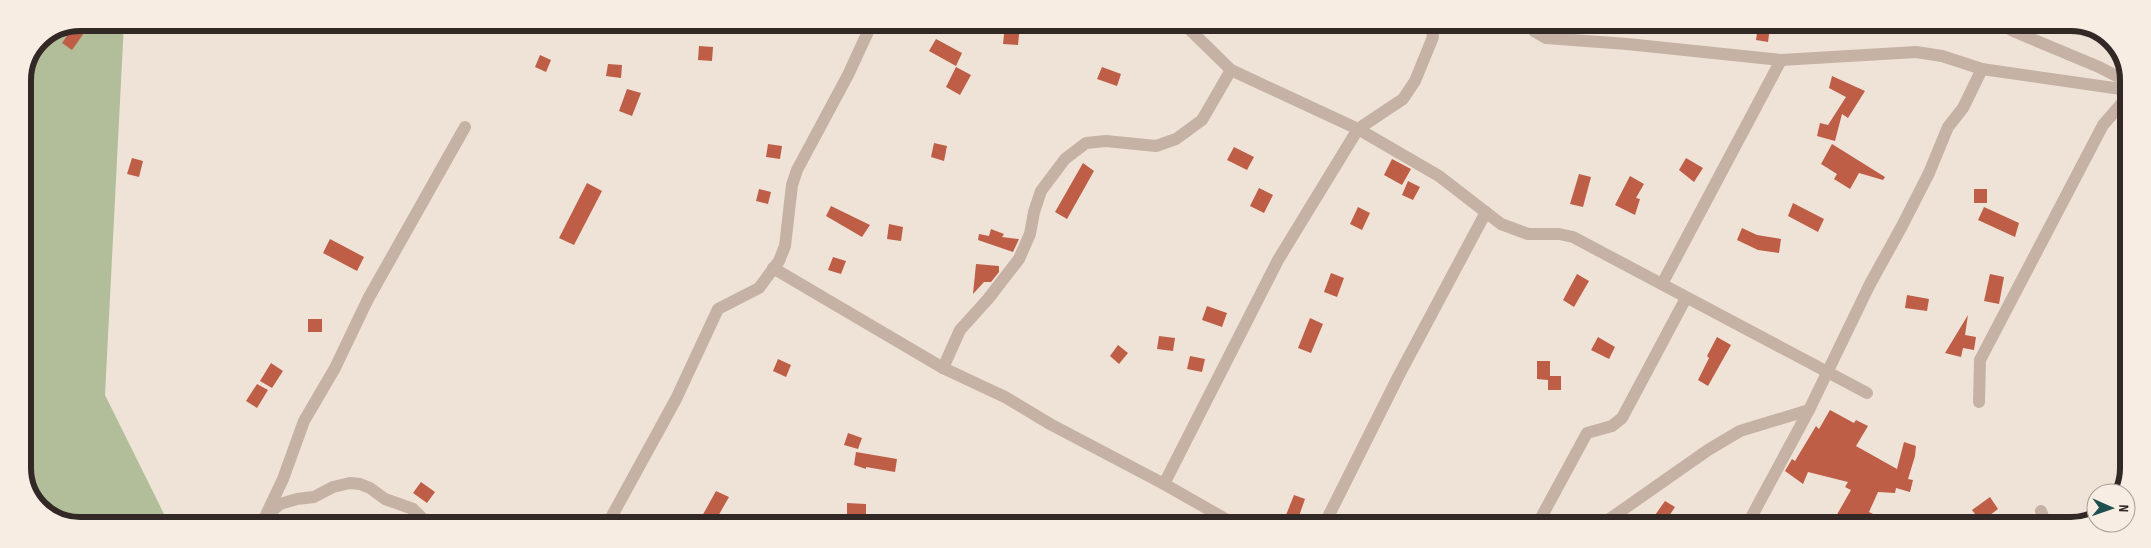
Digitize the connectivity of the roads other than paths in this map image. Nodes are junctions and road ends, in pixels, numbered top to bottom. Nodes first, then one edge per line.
1 (868, 31) edge
2 (1191, 31) edge
3 (1432, 31) edge
4 (1534, 31) edge
5 (2013, 31) edge
6 (1781, 60) junction
7 (1982, 69) junction
8 (1232, 70) junction
9 (2120, 78) edge
10 (2120, 89) edge
11 (2120, 105) edge
12 (465, 127) dead end
13 (1358, 129) junction
14 (1486, 212) junction
15 (773, 268) junction
16 (1662, 284) junction
17 (1686, 298) junction
18 (943, 368) junction
19 (1826, 372) junction
20 (1867, 393) dead end
21 (1979, 402) dead end
22 (1809, 410) junction
23 (1164, 484) junction
24 (2041, 511) dead end
25 (263, 517) edge
26 (265, 517) edge
27 (422, 517) edge
28 (611, 517) edge
29 (1222, 517) edge
30 (1328, 517) edge
31 (1542, 517) edge
32 (1612, 517) edge
33 (1751, 517) edge
34 (2043, 517) edge

1 - 15 street
2 - 8 street
3 - 13 street
4 - 6 street
5 - 9 street
6 - 7 street
6 - 16 street
7 - 10 street
7 - 19 street
8 - 13 street
8 - 18 street
11 - 21 street
12 - 25 street
13 - 14 street
13 - 23 street
14 - 16 street
14 - 30 street
15 - 18 street
15 - 28 street
16 - 17 street
17 - 19 street
17 - 31 street
18 - 23 street
19 - 20 street
19 - 22 street
22 - 32 street
22 - 33 street
23 - 29 street
24 - 34 street
26 - 27 street

